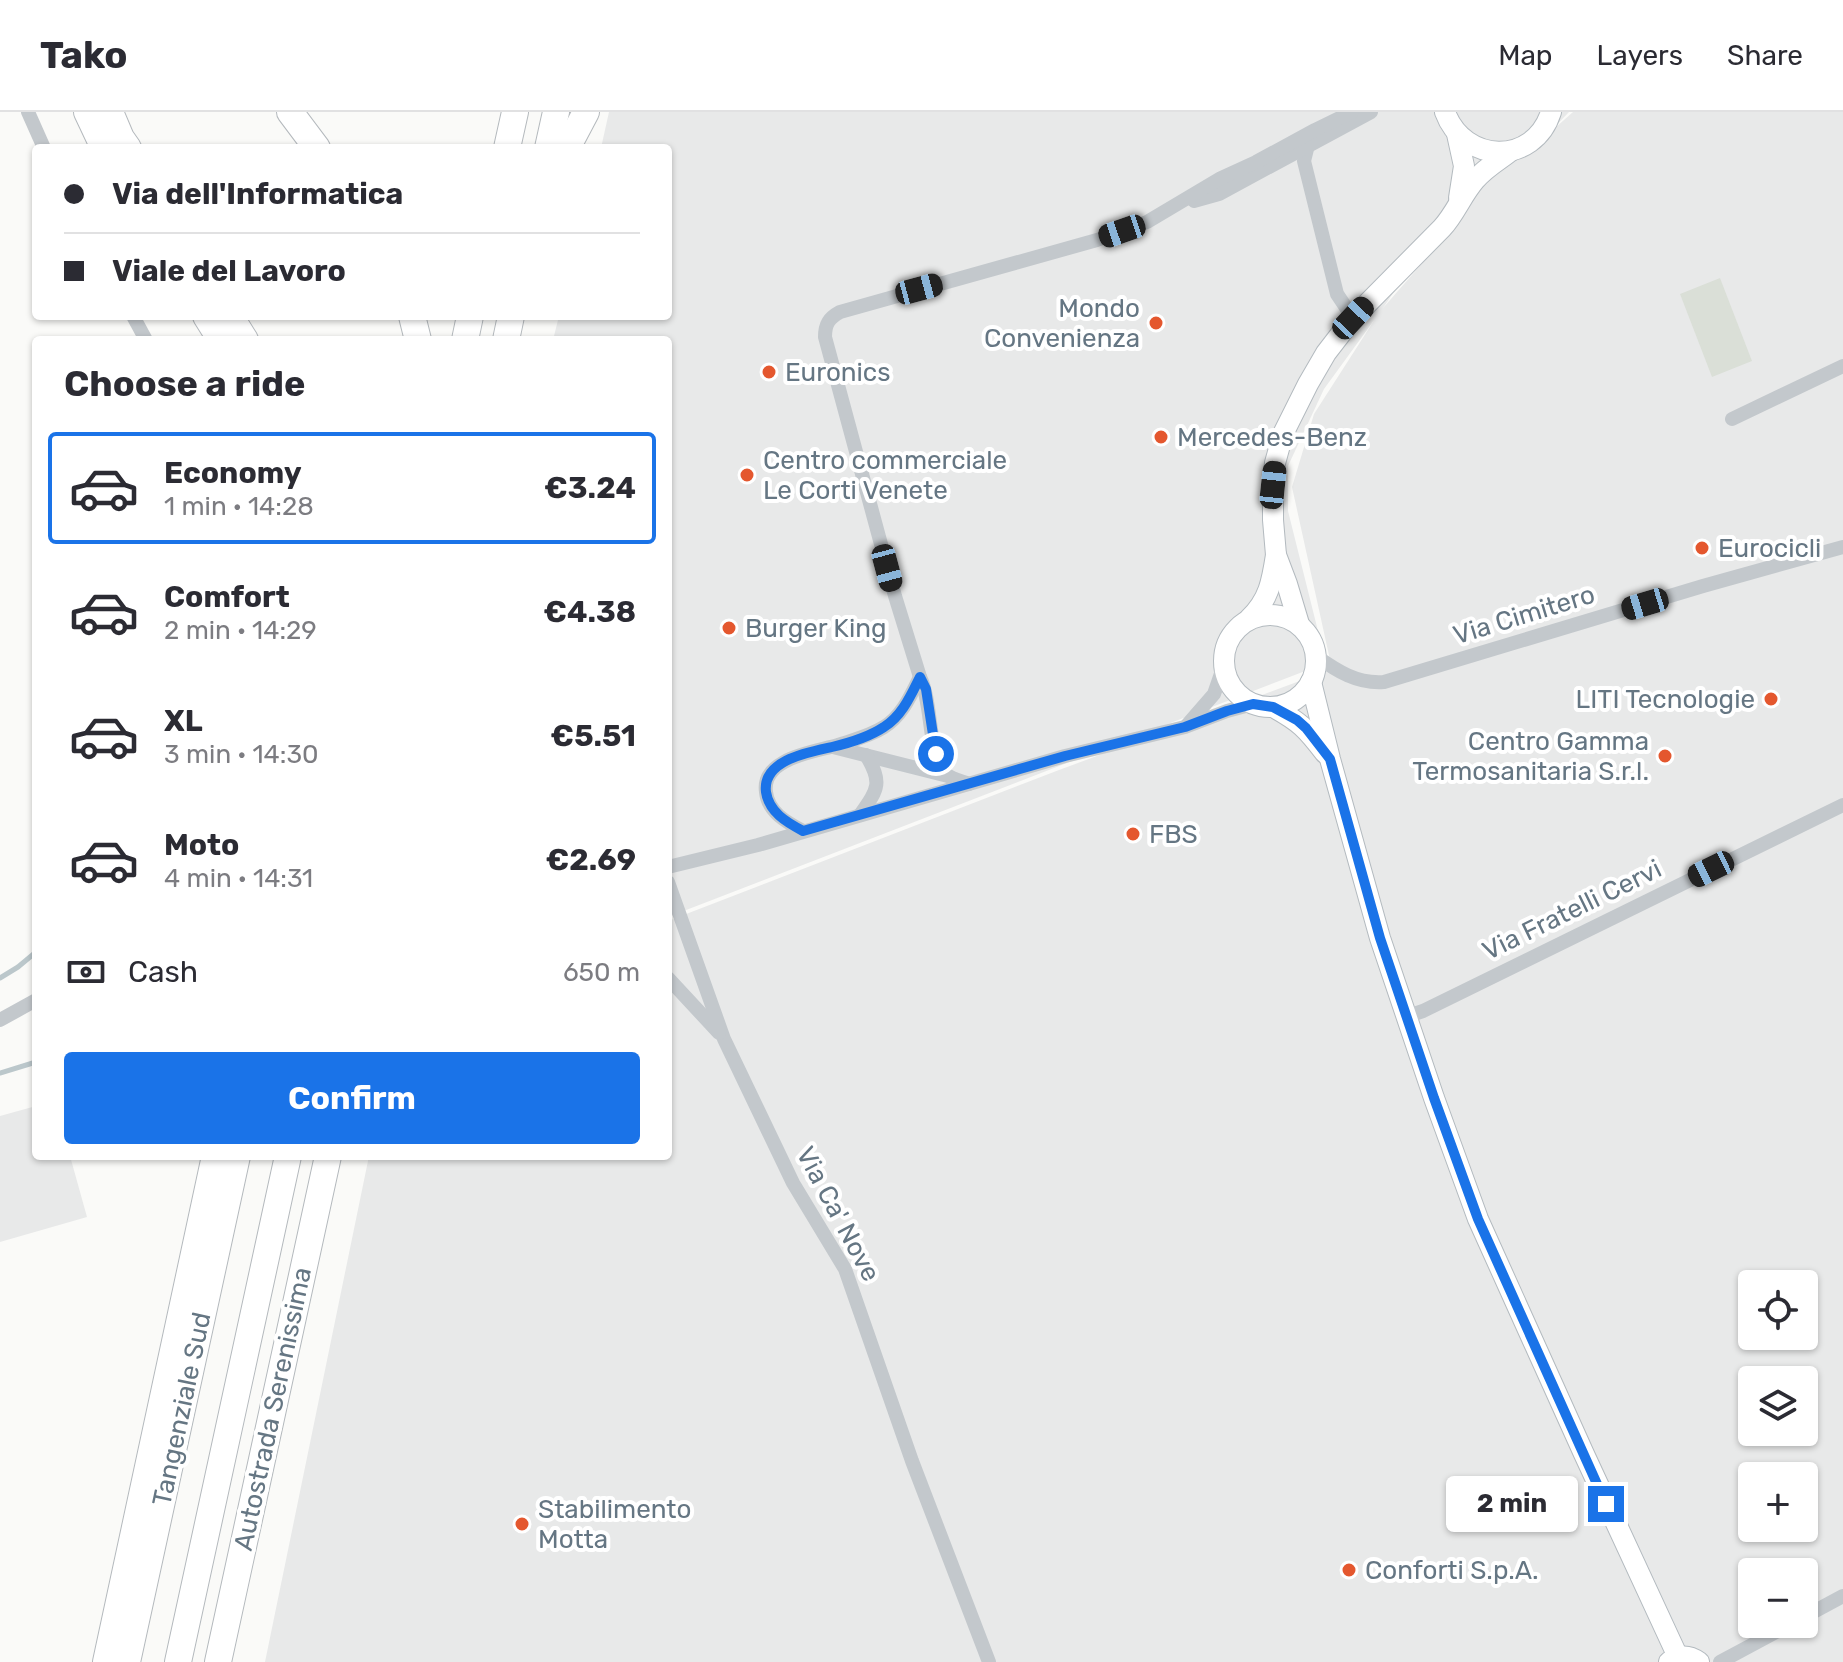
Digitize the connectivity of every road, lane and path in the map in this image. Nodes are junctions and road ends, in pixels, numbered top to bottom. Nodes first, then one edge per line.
1 (28, 112) edge
2 (87, 112) edge
3 (110, 112) edge
4 (290, 112) edge
5 (515, 112) edge
6 (556, 112) edge
7 (586, 112) edge
8 (1352, 112) edge
9 (1371, 112) edge
10 (1445, 112) edge
11 (1551, 112) edge
12 (1457, 134) junction
13 (42, 144) edge
14 (102, 144) edge
15 (126, 144) edge
16 (314, 144) edge
17 (508, 144) edge
18 (549, 144) edge
19 (569, 144) edge
20 (1308, 145) junction
21 (1511, 151) junction
22 (1178, 205) junction
23 (1458, 206) junction
24 (1353, 318) junction
25 (1843, 366) edge
26 (1732, 419) dead end
27 (1843, 547) edge
28 (1276, 555) junction
29 (1249, 619) junction
30 (1299, 624) junction
31 (1316, 656) junction
32 (1224, 665) junction
33 (920, 677) junction
34 (1311, 682) junction
35 (1263, 705) junction
36 (1185, 727) junction
37 (833, 747) junction
38 (866, 755) junction
39 (1330, 759) junction
40 (948, 776) junction
41 (969, 784) junction
42 (1843, 805) edge
43 (860, 815) junction
44 (803, 831) junction
45 (672, 866) edge
46 (672, 893) edge
47 (672, 982) edge
48 (32, 1002) edge
49 (1408, 1016) junction
50 (0, 1020) edge
51 (724, 1039) junction
52 (214, 1160) edge
53 (236, 1160) edge
54 (287, 1160) edge
55 (327, 1160) edge
56 (1843, 1596) edge
57 (1818, 1609) edge
58 (1765, 1638) edge
59 (1673, 1659) edge
60 (106, 1662) edge
61 (127, 1662) edge
62 (178, 1662) edge
63 (218, 1662) edge
64 (989, 1662) edge
65 (1699, 1662) edge
66 (1720, 1662) edge

1 - 13 street
2 - 14 highway
3 - 15 highway
4 - 16 highway
5 - 17 highway
6 - 18 highway
7 - 19 highway
8 - 22 street
9 - 20 street
10 - 12 street
11 - 21 street
12 - 21 street
12 - 23 street
20 - 22 street
20 - 24 street
21 - 23 street
22 - 33 street
23 - 24 street
24 - 28 street
25 - 26 street
27 - 31 street, Via Cimitero
28 - 29 street
28 - 30 street
29 - 30 street
29 - 32 street
30 - 31 street
31 - 34 street
32 - 35 street
32 - 36 street
33 - 37 street
33 - 40 street
34 - 35 street
34 - 39 street
35 - 36 street
35 - 39 street
36 - 41 street
37 - 38 street
37 - 44 street
38 - 40 street
38 - 43 street
39 - 49 street
40 - 41 street
41 - 43 street
42 - 49 street, Via Fratelli Cervi
43 - 44 street
44 - 45 street
46 - 51 street, Via Ca' Nove
47 - 51 street
48 - 50 street
49 - 59 street
51 - 64 street, Via Ca' Nove
52 - 60 highway, Tangenziale Sud
53 - 61 highway, Tangenziale Sud
54 - 62 highway, Autostrada Serenissima
55 - 63 highway, Autostrada Serenissima
56 - 57 street
58 - 66 street
59 - 65 street

